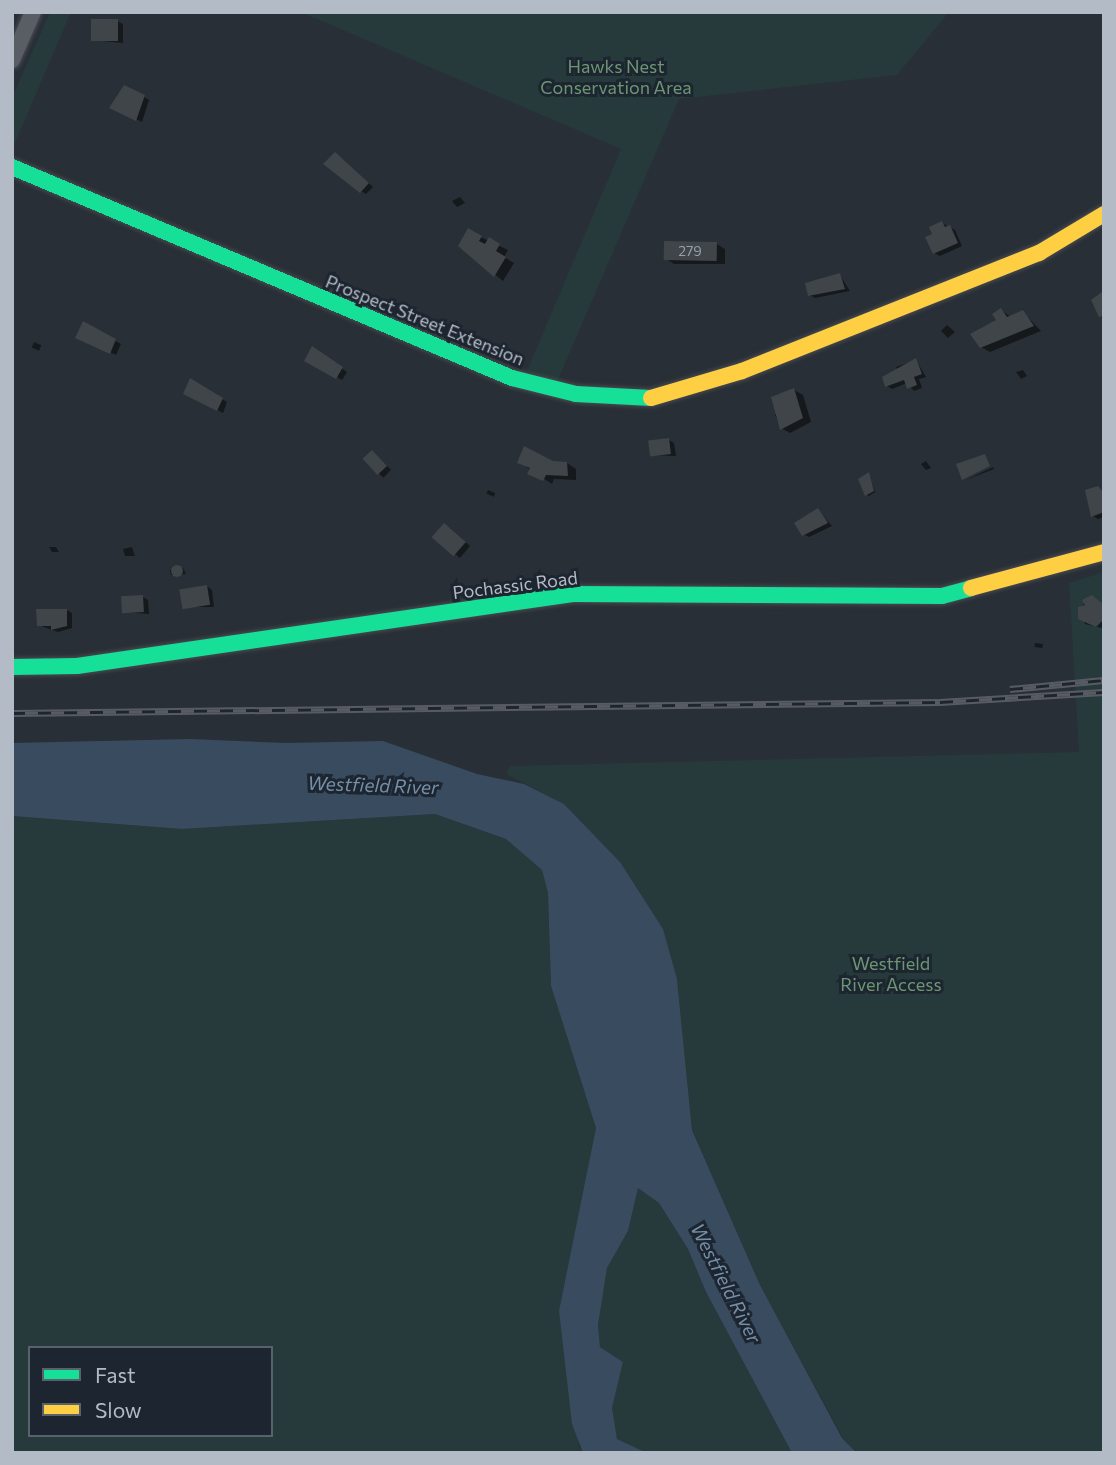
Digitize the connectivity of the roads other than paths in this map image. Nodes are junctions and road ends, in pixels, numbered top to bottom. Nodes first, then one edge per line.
1 (33, 12) edge
2 (12, 60) edge
3 (12, 167) edge
4 (1104, 214) edge
5 (1104, 552) edge
6 (12, 667) edge

1 - 2 street
3 - 4 street, Prospect Street Extension
5 - 6 street, Pochassic Road

